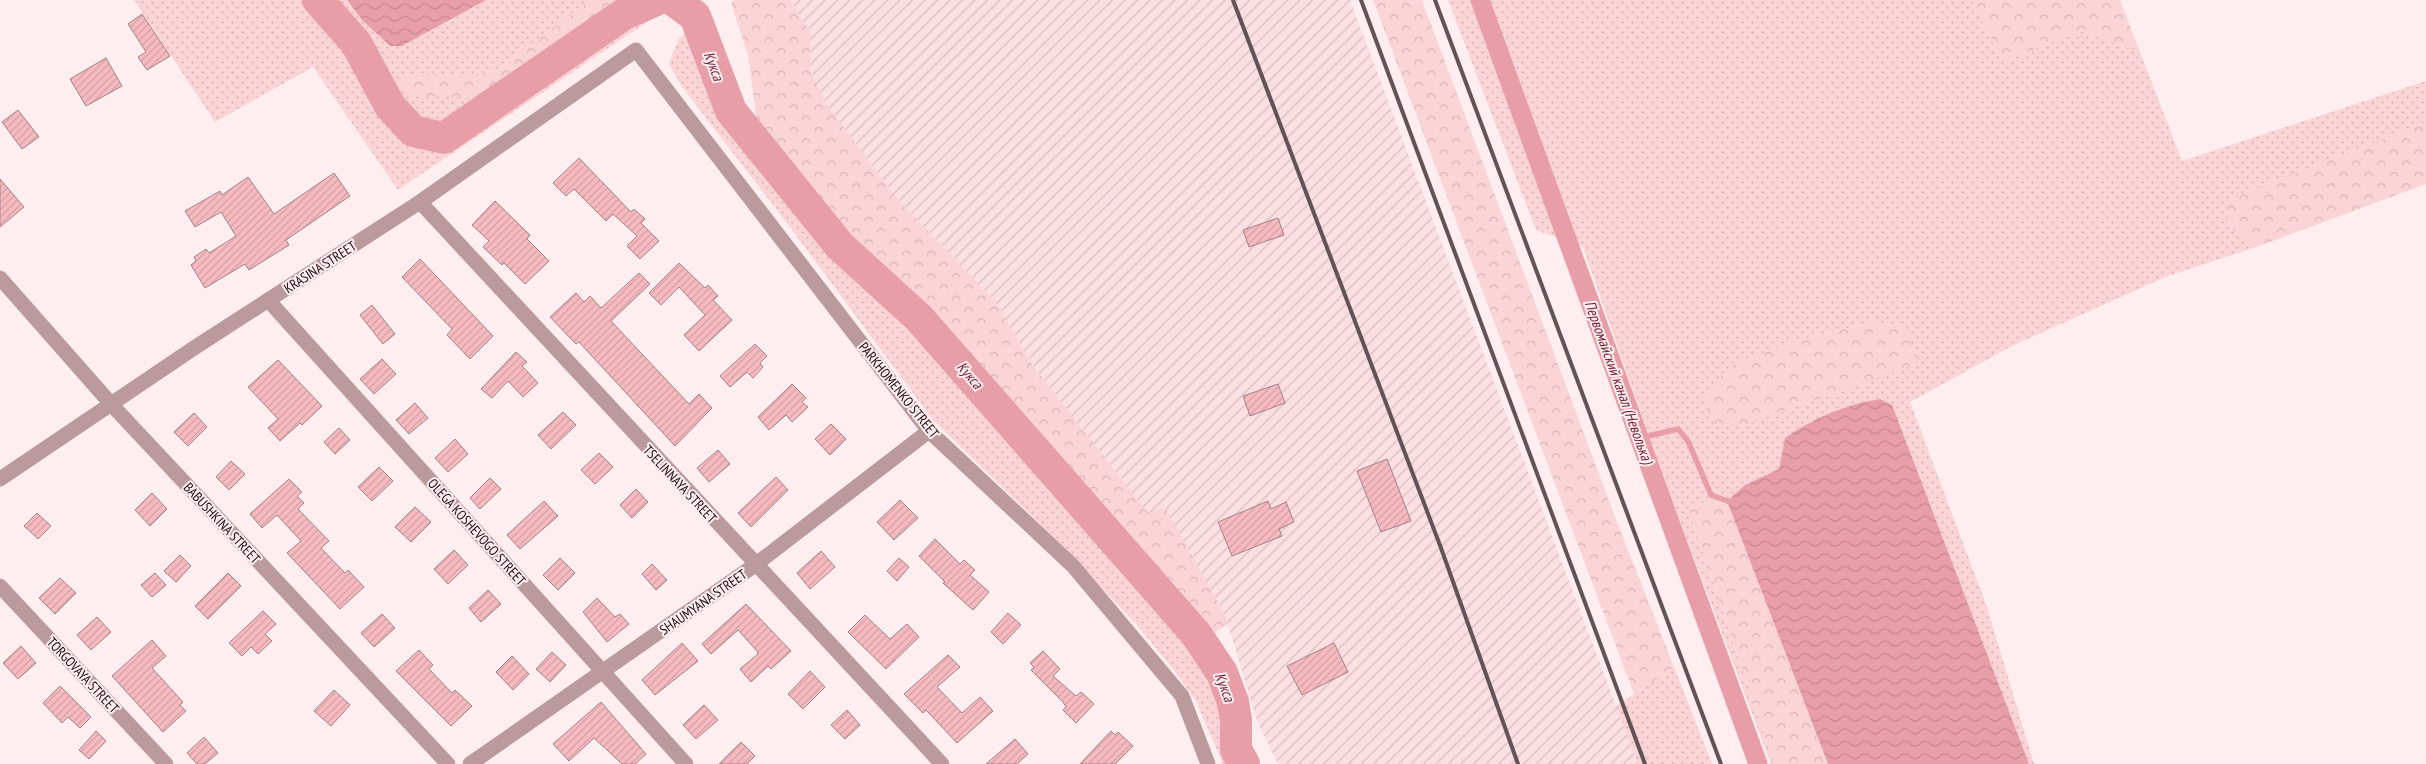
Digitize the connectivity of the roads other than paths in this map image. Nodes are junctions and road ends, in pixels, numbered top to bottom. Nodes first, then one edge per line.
1 (636, 50) joint
2 (420, 202) junction
3 (0, 278) edge
4 (268, 300) junction
5 (112, 405) junction
6 (929, 431) junction
7 (0, 479) edge
8 (755, 565) junction
9 (0, 586) edge
10 (602, 672) junction
11 (166, 764) edge
12 (448, 764) edge
13 (470, 764) edge
14 (686, 764) edge
15 (942, 764) edge
16 (1208, 764) edge

1 - 2 street, KRASINA STREET
1 - 6 street, PARKHOMENKO STREET
2 - 4 street, KRASINA STREET
2 - 8 street, TSELINNAYA STREET
3 - 5 street, BABUSHKINA STREET
4 - 5 street, KRASINA STREET
4 - 10 street, OLEGA KOSHEVOGO STREET
5 - 7 street, KRASINA STREET
5 - 12 street, BABUSHKINA STREET
6 - 8 street, SHAUMYANA STREET
6 - 16 street, PARKHOMENKO STREET
8 - 10 street, SHAUMYANA STREET
8 - 15 street, TSELINNAYA STREET
9 - 11 street, TORGOVAYA STREET
10 - 13 street, SHAUMYANA STREET
10 - 14 street, OLEGA KOSHEVOGO STREET

